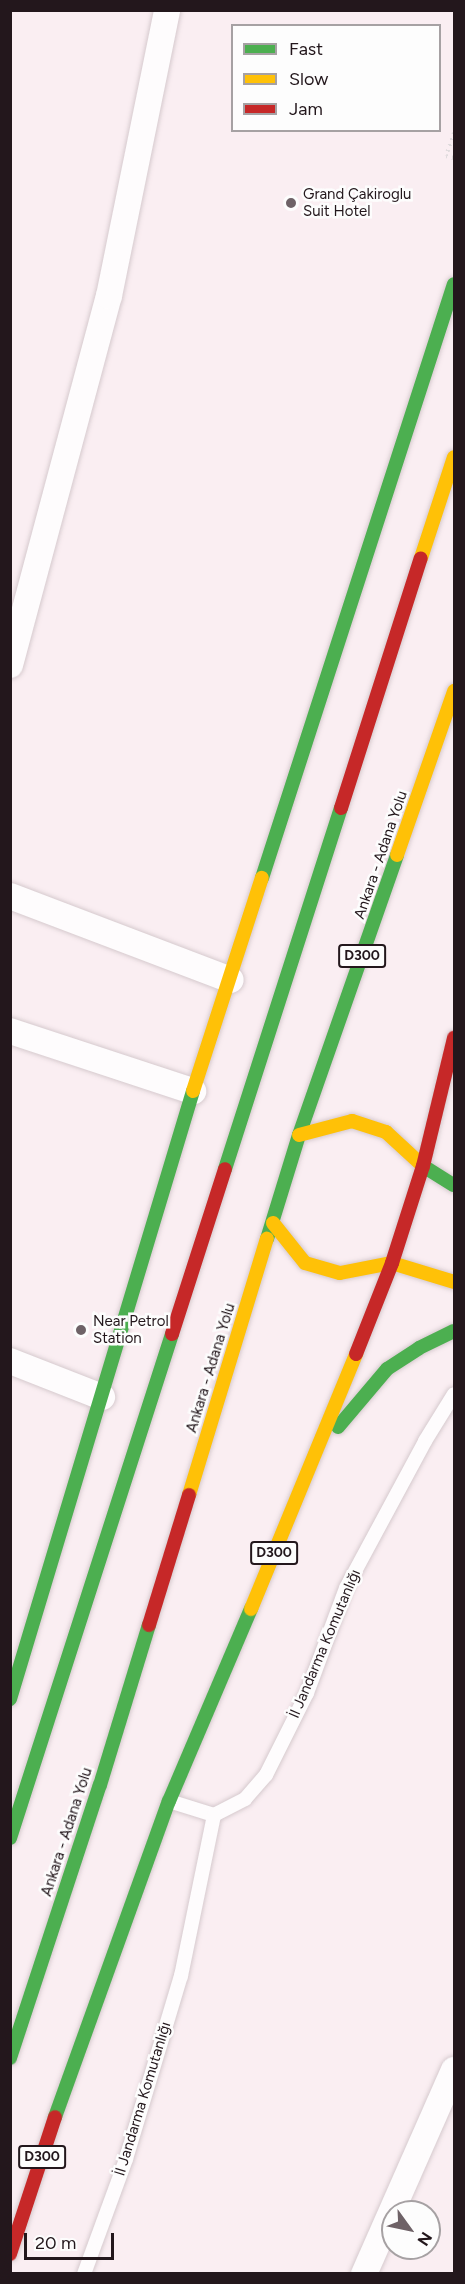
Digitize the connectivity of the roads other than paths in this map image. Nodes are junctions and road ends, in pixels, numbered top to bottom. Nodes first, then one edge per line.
1 (167, 10) edge
2 (454, 284) edge
3 (454, 457) edge
4 (10, 664) edge
5 (454, 691) edge
6 (10, 896) edge
7 (236, 981) junction
8 (10, 1031) edge
9 (454, 1038) edge
10 (198, 1092) junction
11 (299, 1135) junction
12 (423, 1166) junction
13 (454, 1185) edge
14 (273, 1223) junction
15 (392, 1263) junction
16 (454, 1282) edge
17 (454, 1330) edge
18 (10, 1361) edge
19 (454, 1394) edge
20 (102, 1397) junction
21 (319, 1449) junction
22 (10, 1699) edge
23 (169, 1801) junction
24 (213, 1815) junction
25 (10, 1838) edge
26 (10, 2058) edge
27 (454, 2070) edge
28 (10, 2254) edge
29 (84, 2274) edge
30 (364, 2274) edge

1 - 4 street
2 - 7 main road
3 - 25 main road
5 - 11 main road, Ankara - Adana Yolu / D300
6 - 7 street
7 - 10 main road
8 - 10 street
9 - 12 main road, D300
10 - 20 main road
11 - 12 main road
11 - 14 main road, Ankara - Adana Yolu / D300
12 - 13 main road
12 - 15 main road, D300
14 - 15 main road
14 - 26 main road, Ankara - Adana Yolu / D300
15 - 16 main road
15 - 21 main road, D300
17 - 21 main road
18 - 20 street
19 - 24 lane, İl Jandarma Komutanlığı
20 - 22 main road
21 - 23 main road, D300
23 - 24 lane
23 - 28 main road, D300
24 - 29 lane, İl Jandarma Komutanlığı
27 - 30 street

